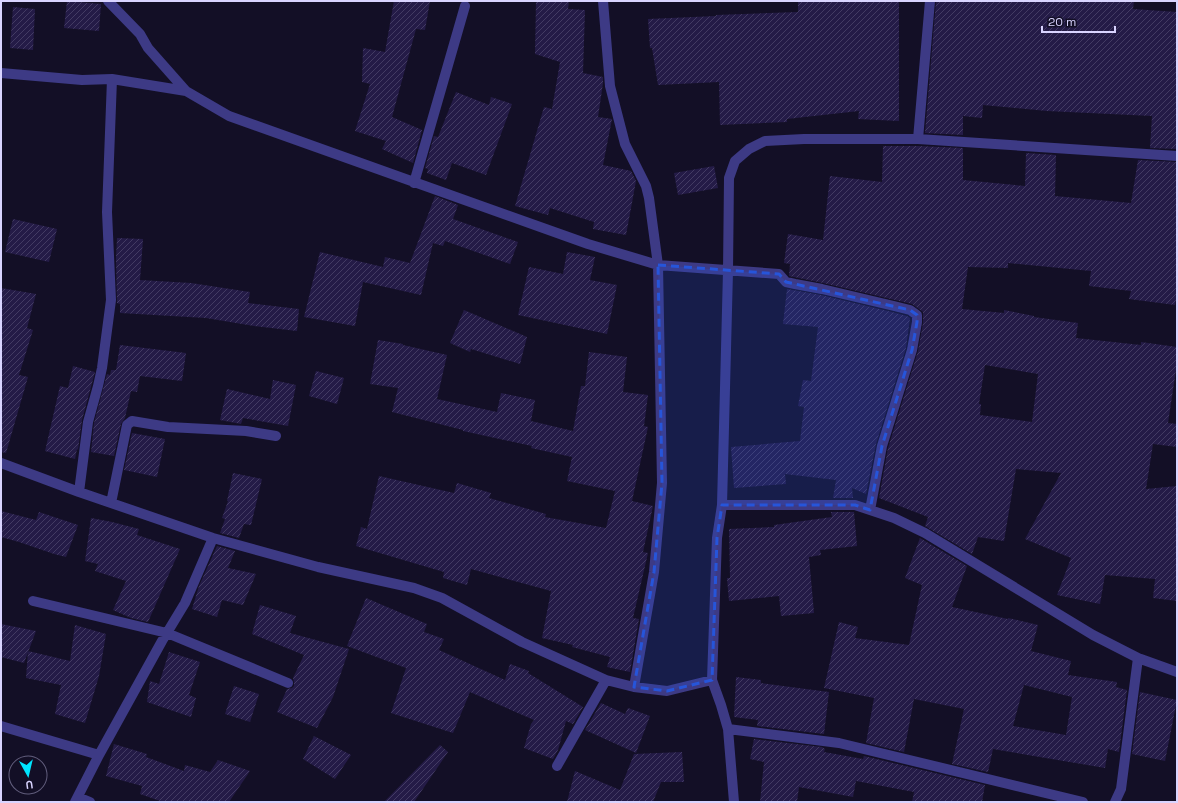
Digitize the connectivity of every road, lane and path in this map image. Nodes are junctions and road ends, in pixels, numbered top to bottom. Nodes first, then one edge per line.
1 (108, 1) edge
2 (603, 1) edge
3 (930, 1) edge
4 (465, 6) dead end
5 (1, 74) edge
6 (112, 79) junction
7 (186, 90) junction
8 (918, 139) junction
9 (1177, 156) edge
10 (414, 183) junction
11 (658, 265) junction
12 (728, 271) junction
13 (276, 436) dead end
14 (1, 463) edge
15 (79, 492) junction
16 (111, 503) junction
17 (722, 505) junction
18 (870, 510) junction
19 (213, 538) junction
20 (33, 601) dead end
21 (167, 633) junction
22 (1138, 658) junction
23 (1177, 672) edge
24 (606, 680) junction
25 (712, 680) junction
26 (288, 683) dead end
27 (634, 687) junction
28 (1, 726) edge
29 (728, 729) junction
30 (99, 755) junction
31 (557, 766) dead end
32 (76, 799) edge
33 (90, 802) edge
34 (734, 802) edge
35 (1083, 802) edge
36 (1115, 802) edge

1 - 7 street
2 - 11 street
3 - 8 street
4 - 10 street
5 - 6 street
6 - 7 street
6 - 15 street
7 - 10 street
8 - 9 street
8 - 12 street
10 - 11 street
11 - 12 street
11 - 27 street
12 - 17 street
12 - 18 street
13 - 16 street
14 - 15 street
15 - 16 street
16 - 19 street
17 - 18 street
17 - 25 street
18 - 22 street
19 - 21 street
19 - 24 street
20 - 21 street
21 - 26 street
21 - 30 street
22 - 23 street
22 - 36 street
24 - 27 street
24 - 31 street
25 - 27 street
25 - 29 street
28 - 30 street
29 - 34 street
29 - 35 street
30 - 32 street
32 - 33 street

